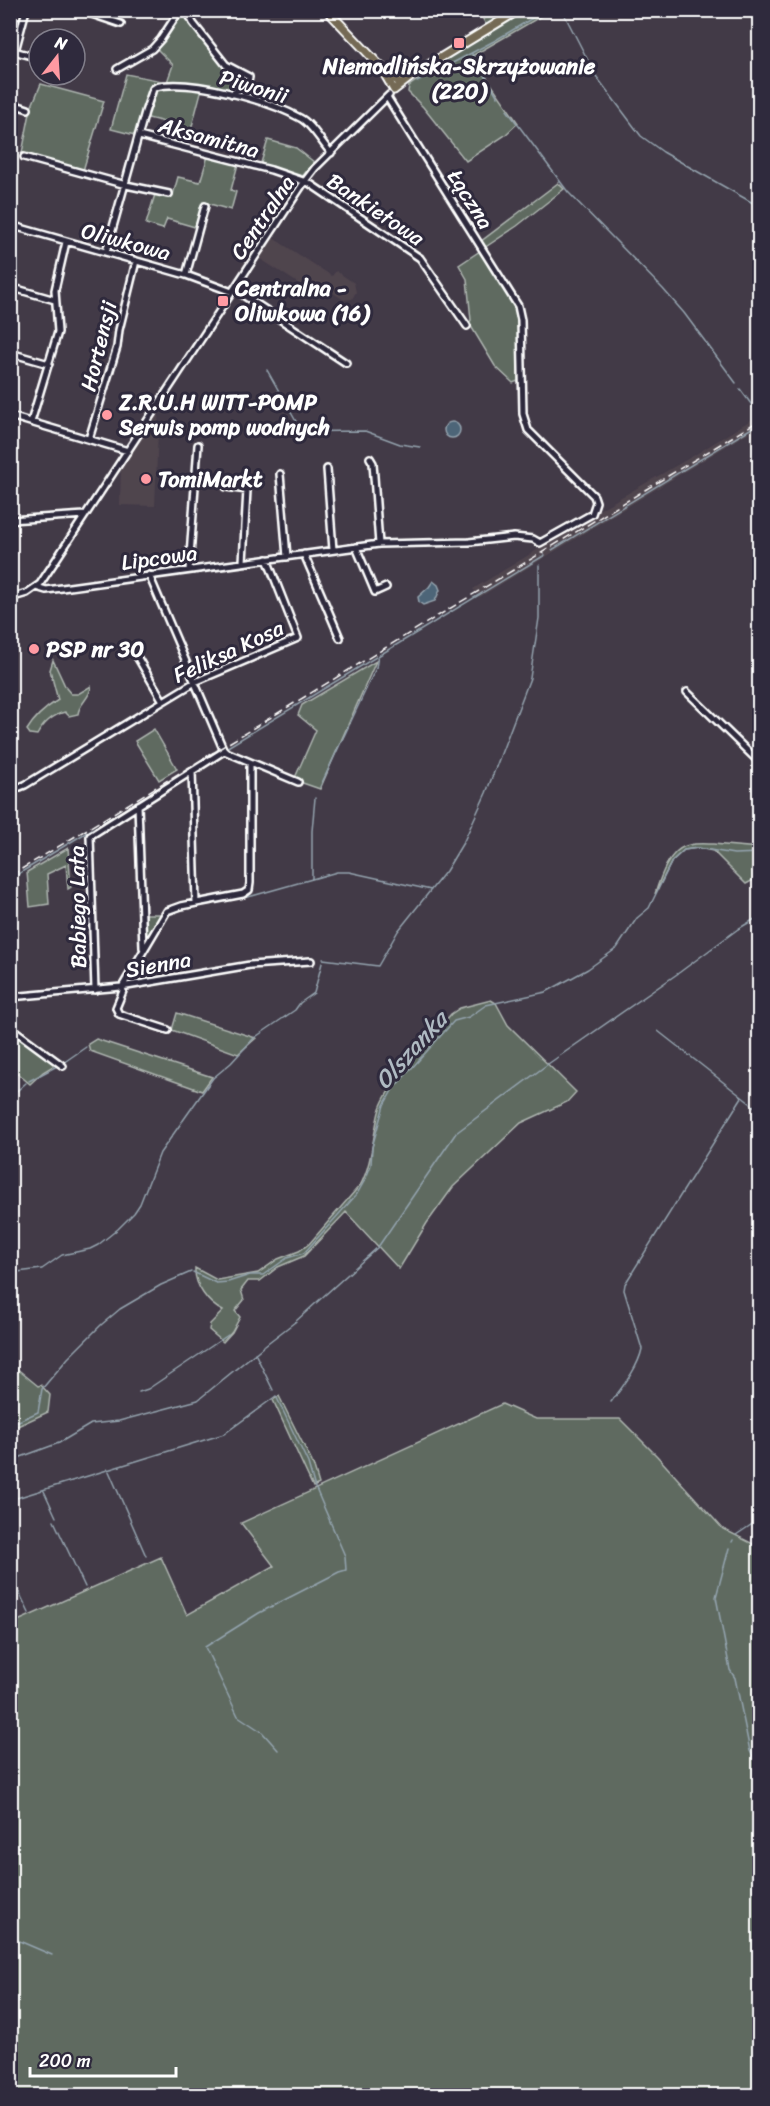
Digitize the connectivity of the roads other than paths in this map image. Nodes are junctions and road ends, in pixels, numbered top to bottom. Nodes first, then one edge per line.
1 (26, 10) edge
2 (80, 10) edge
3 (180, 10) edge
4 (187, 10) edge
5 (327, 10) edge
6 (519, 10) edge
7 (121, 24) dead end
8 (13, 50) edge
9 (380, 66) junction
10 (117, 69) dead end
11 (401, 84) junction
12 (394, 90) junction
13 (232, 94) junction
14 (387, 97) junction
15 (10, 103) edge
16 (28, 109) dead end
17 (139, 136) junction
18 (331, 153) junction
19 (24, 157) dead end
20 (305, 181) junction
21 (126, 185) junction
22 (169, 194) dead end
23 (205, 206) dead end
24 (10, 225) edge
25 (66, 242) junction
26 (106, 252) junction
27 (136, 261) junction
28 (186, 275) junction
29 (10, 287) edge
30 (233, 290) junction
31 (56, 300) junction
32 (467, 326) dead end
33 (10, 352) edge
34 (346, 363) dead end
35 (49, 364) junction
36 (10, 416) edge
37 (31, 422) junction
38 (89, 439) junction
39 (198, 445) dead end
40 (128, 451) junction
41 (370, 458) dead end
42 (327, 469) dead end
43 (280, 474) dead end
44 (226, 488) dead end
45 (85, 515) junction
46 (10, 520) edge
47 (540, 543) joint
48 (379, 544) junction
49 (356, 547) junction
50 (333, 550) junction
51 (304, 554) junction
52 (287, 556) junction
53 (267, 559) junction
54 (243, 562) junction
55 (189, 570) junction
56 (149, 575) junction
57 (36, 587) junction
58 (386, 587) dead end
59 (10, 598) edge
60 (340, 638) dead end
61 (132, 648) dead end
62 (195, 682) junction
63 (687, 692) dead end
64 (163, 701) junction
65 (224, 751) junction
66 (250, 763) junction
67 (759, 763) edge
68 (192, 771) junction
69 (298, 782) dead end
70 (10, 791) edge
71 (138, 806) junction
72 (196, 903) junction
73 (143, 949) junction
74 (311, 961) dead end
75 (122, 987) junction
76 (95, 990) junction
77 (10, 998) edge
78 (10, 1027) edge
79 (168, 1030) dead end
80 (63, 1066) dead end

1 - 8 street
2 - 7 street
3 - 10 street
4 - 13 street
5 - 9 main road
6 - 11 main road
9 - 11 main road
9 - 12 main road
11 - 12 main road
12 - 14 street, Centralna
13 - 17 street, Piwonii
13 - 18 street, Piwonii
14 - 18 street, Centralna
14 - 47 street, Łączna
15 - 16 street
17 - 20 street, Aksamitna
17 - 21 street
18 - 20 street, Centralna
19 - 21 street
20 - 30 street, Centralna
20 - 32 street, Bankietowa
21 - 22 street
21 - 26 street
23 - 28 street
24 - 25 street, Oliwkowa
25 - 26 street, Oliwkowa
25 - 31 street
26 - 27 street, Oliwkowa
27 - 28 street, Oliwkowa
27 - 38 street, Hortensji
28 - 30 street, Oliwkowa
29 - 31 street
30 - 34 street, Oliwkowa
30 - 40 street, Centralna
31 - 35 street
33 - 35 street
35 - 37 street
36 - 37 street
37 - 38 street
38 - 40 street
39 - 55 street
40 - 45 street, Centralna
41 - 48 street
42 - 50 street
43 - 52 street
44 - 54 street
45 - 46 street
45 - 57 street, Centralna
47 - 48 street, Lipcowa
48 - 49 street, Lipcowa
49 - 50 street, Lipcowa
49 - 58 street
50 - 51 street, Lipcowa
51 - 52 street, Lipcowa
51 - 60 street
52 - 53 street, Lipcowa
53 - 54 street, Lipcowa
53 - 62 street, Feliksa Kosa
54 - 55 street, Lipcowa
55 - 56 street, Lipcowa
56 - 57 street, Lipcowa
56 - 62 street
57 - 59 street
61 - 64 street, Feliksa Kosa
62 - 64 street, Feliksa Kosa
62 - 65 street
63 - 67 street
64 - 70 street, Feliksa Kosa
65 - 66 street
65 - 68 street, Babiego Lata
66 - 69 street
66 - 72 street
68 - 71 street, Babiego Lata
68 - 72 street
71 - 73 street
71 - 76 street, Babiego Lata
72 - 73 street
73 - 75 street
74 - 75 street, Sienna
75 - 76 street, Sienna
75 - 79 street
76 - 77 street, Sienna
78 - 80 street

